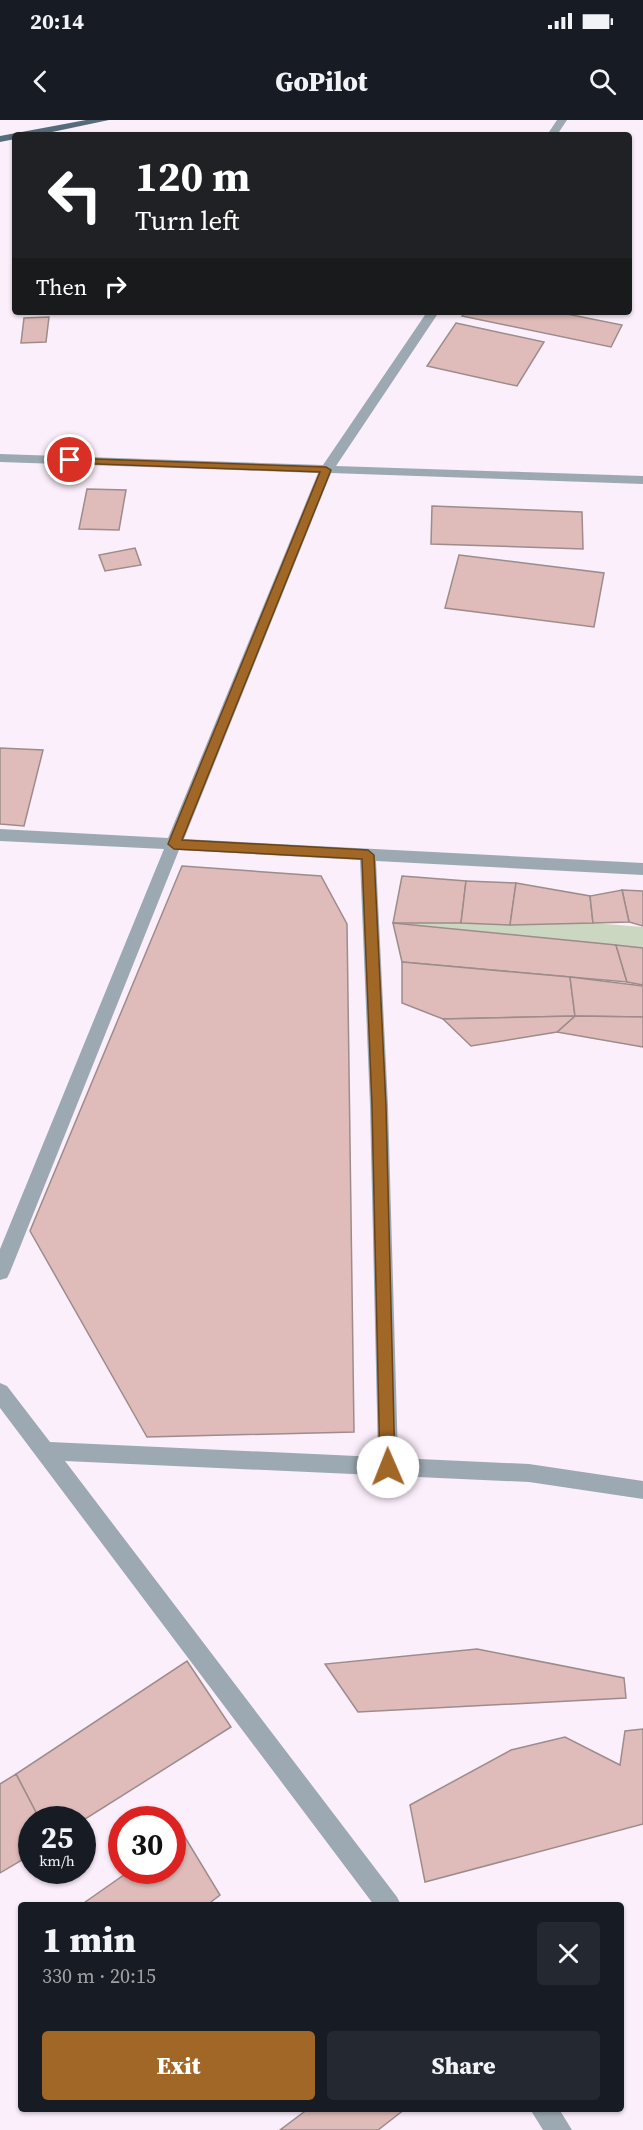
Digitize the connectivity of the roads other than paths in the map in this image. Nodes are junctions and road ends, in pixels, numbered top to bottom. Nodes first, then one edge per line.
1 (104, 120) edge
2 (37, 132) edge
3 (431, 315) edge
4 (0, 458) edge
5 (326, 470) junction
6 (643, 480) edge
7 (0, 835) edge
8 (174, 844) junction
9 (368, 855) junction
10 (643, 869) edge
11 (0, 1272) edge
12 (0, 1392) edge
13 (45, 1451) junction
14 (388, 1467) junction
15 (643, 1490) edge
16 (387, 1902) edge
17 (545, 2112) edge
18 (559, 2130) edge

1 - 2 main road
3 - 5 street
4 - 5 street
5 - 6 street
5 - 8 street
7 - 8 street
8 - 9 street
8 - 11 street
9 - 10 street
9 - 14 street
12 - 13 street
13 - 14 street
13 - 16 street
14 - 15 street
17 - 18 street

